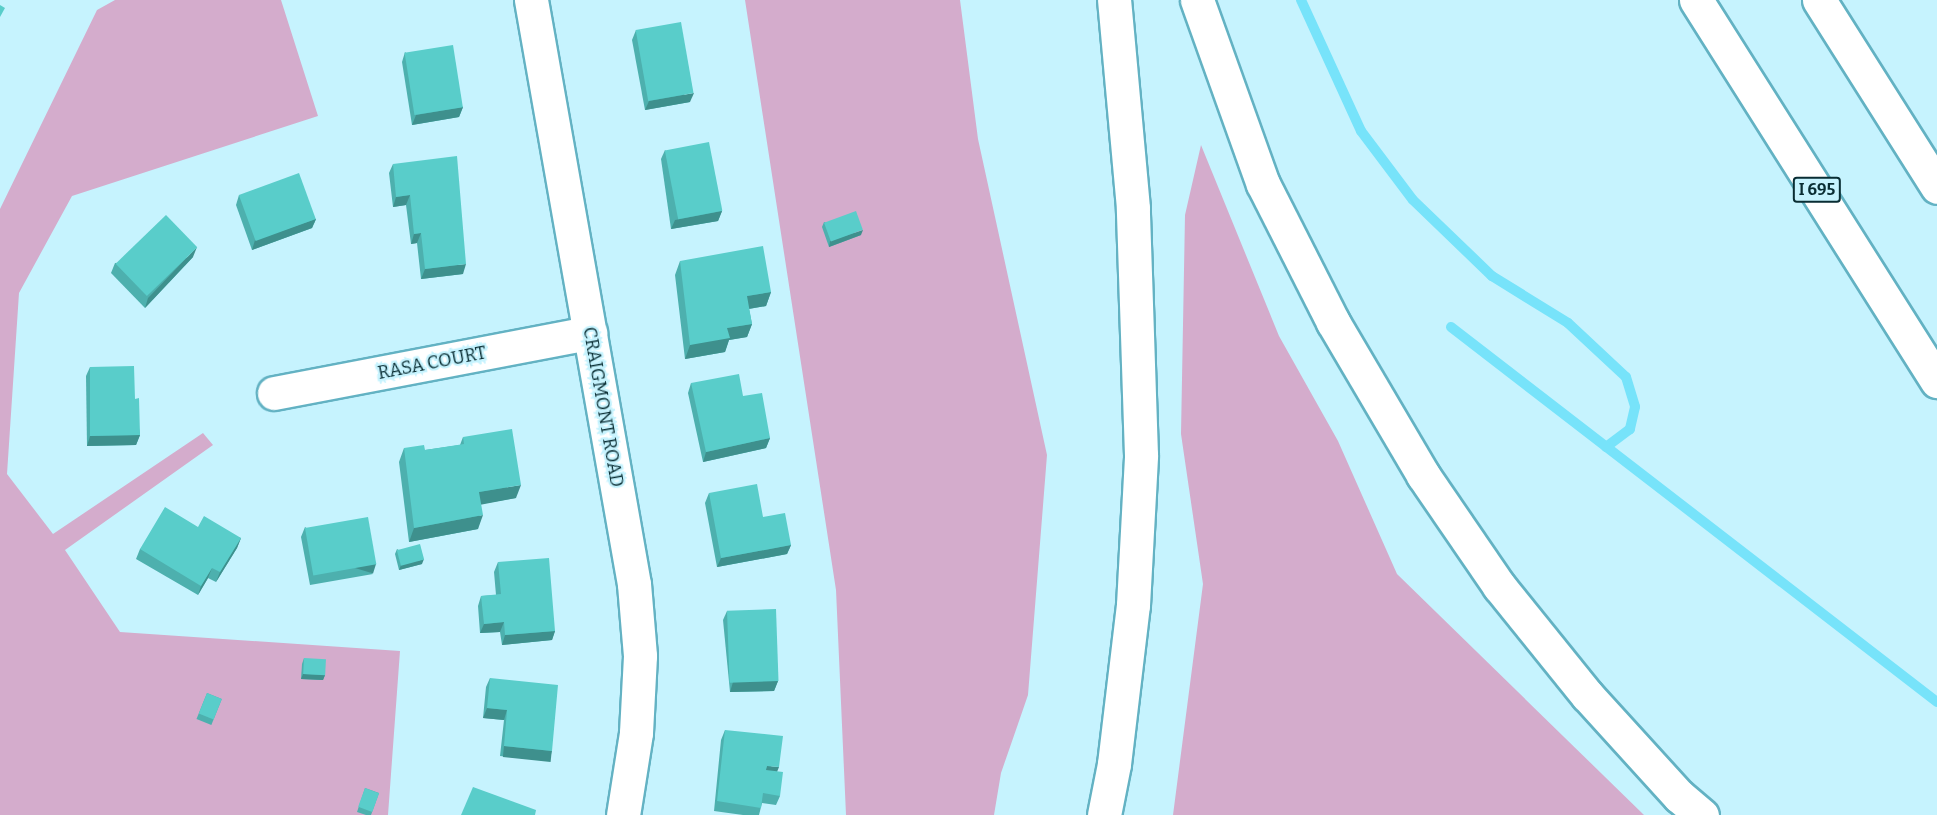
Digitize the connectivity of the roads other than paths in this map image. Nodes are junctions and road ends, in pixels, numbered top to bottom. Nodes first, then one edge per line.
1 (531, 0) edge
2 (1114, 0) edge
3 (1197, 0) edge
4 (1696, 0) edge
5 (1820, 0) edge
6 (1937, 187) edge
7 (590, 333) junction
8 (1937, 381) edge
9 (274, 393) dead end
10 (622, 815) edge
11 (1104, 815) edge
12 (1702, 815) edge

1 - 7 main road, CRAIGMONT ROAD
2 - 11 main road
3 - 12 main road
4 - 8 main road, I 695
5 - 6 main road
7 - 9 main road, RASA COURT
7 - 10 main road, CRAIGMONT ROAD

